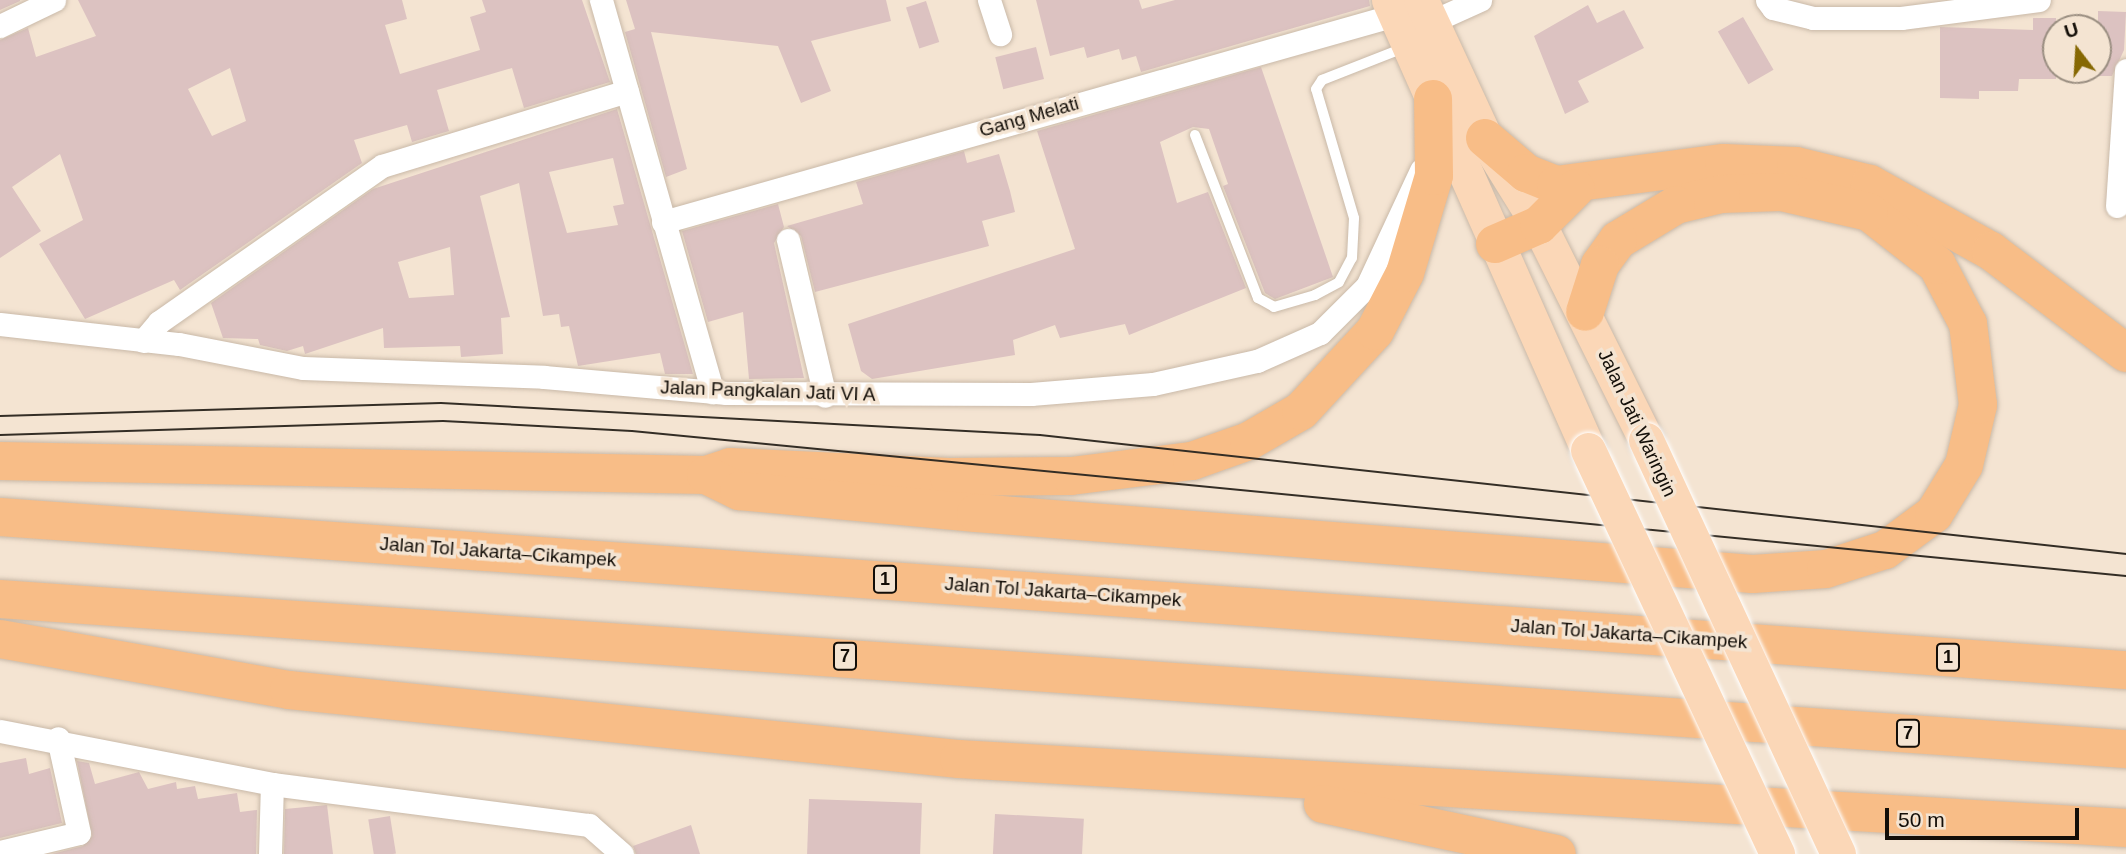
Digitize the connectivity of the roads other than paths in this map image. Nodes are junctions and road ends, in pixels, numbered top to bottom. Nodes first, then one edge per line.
1 (54, 0) edge
2 (601, 0) edge
3 (989, 0) edge
4 (1480, 0) edge
5 (1767, 0) edge
6 (2039, 0) edge
7 (1409, 16) edge
8 (0, 26) edge
9 (1000, 34) dead end
10 (2126, 70) edge
11 (627, 91) junction
12 (1433, 99) junction
13 (1195, 135) dead end
14 (1485, 138) junction
15 (1431, 159) junction
16 (1576, 188) junction
17 (2117, 206) dead end
18 (663, 222) junction
19 (1539, 225) junction
20 (789, 240) dead end
21 (1495, 244) junction
22 (1585, 312) junction
23 (0, 324) edge
24 (143, 341) junction
25 (2126, 353) edge
26 (713, 392) junction
27 (825, 396) junction
28 (0, 461) edge
29 (706, 475) junction
30 (1071, 476) junction
31 (975, 513) junction
32 (0, 517) edge
33 (0, 599) edge
34 (0, 639) edge
35 (2126, 670) edge
36 (0, 731) edge
37 (58, 738) junction
38 (2126, 748) edge
39 (1186, 777) junction
40 (272, 784) junction
41 (2126, 828) edge
42 (0, 852) edge
43 (270, 854) edge
44 (622, 854) edge
45 (1558, 854) edge
46 (1777, 854) edge
47 (1838, 854) edge

1 - 8 street
2 - 11 street
3 - 9 street
4 - 7 street, Gang Melati
5 - 6 street
7 - 12 main road
7 - 13 lane
7 - 14 main road, Jalan Jati Waringin
7 - 18 street, Gang Melati
10 - 17 street
11 - 18 street
11 - 24 street
12 - 15 highway
12 - 21 main road
14 - 16 highway
14 - 19 main road, Jalan Jati Waringin
15 - 27 street, Jalan Pangkalan Jati VI A
15 - 30 highway
16 - 19 highway
16 - 25 highway
18 - 26 street
19 - 21 highway
19 - 22 main road, Jalan Jati Waringin
20 - 27 street
21 - 46 main road, bridge
22 - 31 highway
22 - 47 main road, Jalan Jati Waringin, bridge
23 - 24 street, Jalan Pangkalan Jati VI A
24 - 26 street, Jalan Pangkalan Jati VI A
26 - 27 street, Jalan Pangkalan Jati VI A
28 - 29 highway
29 - 30 highway
29 - 31 highway
30 - 31 highway
32 - 35 highway, Jalan Tol Jakarta–Cikampek / 1
33 - 38 highway, 7
34 - 39 highway
36 - 37 street
37 - 40 street
37 - 42 street
39 - 41 highway
39 - 45 highway
40 - 43 street
40 - 44 street

